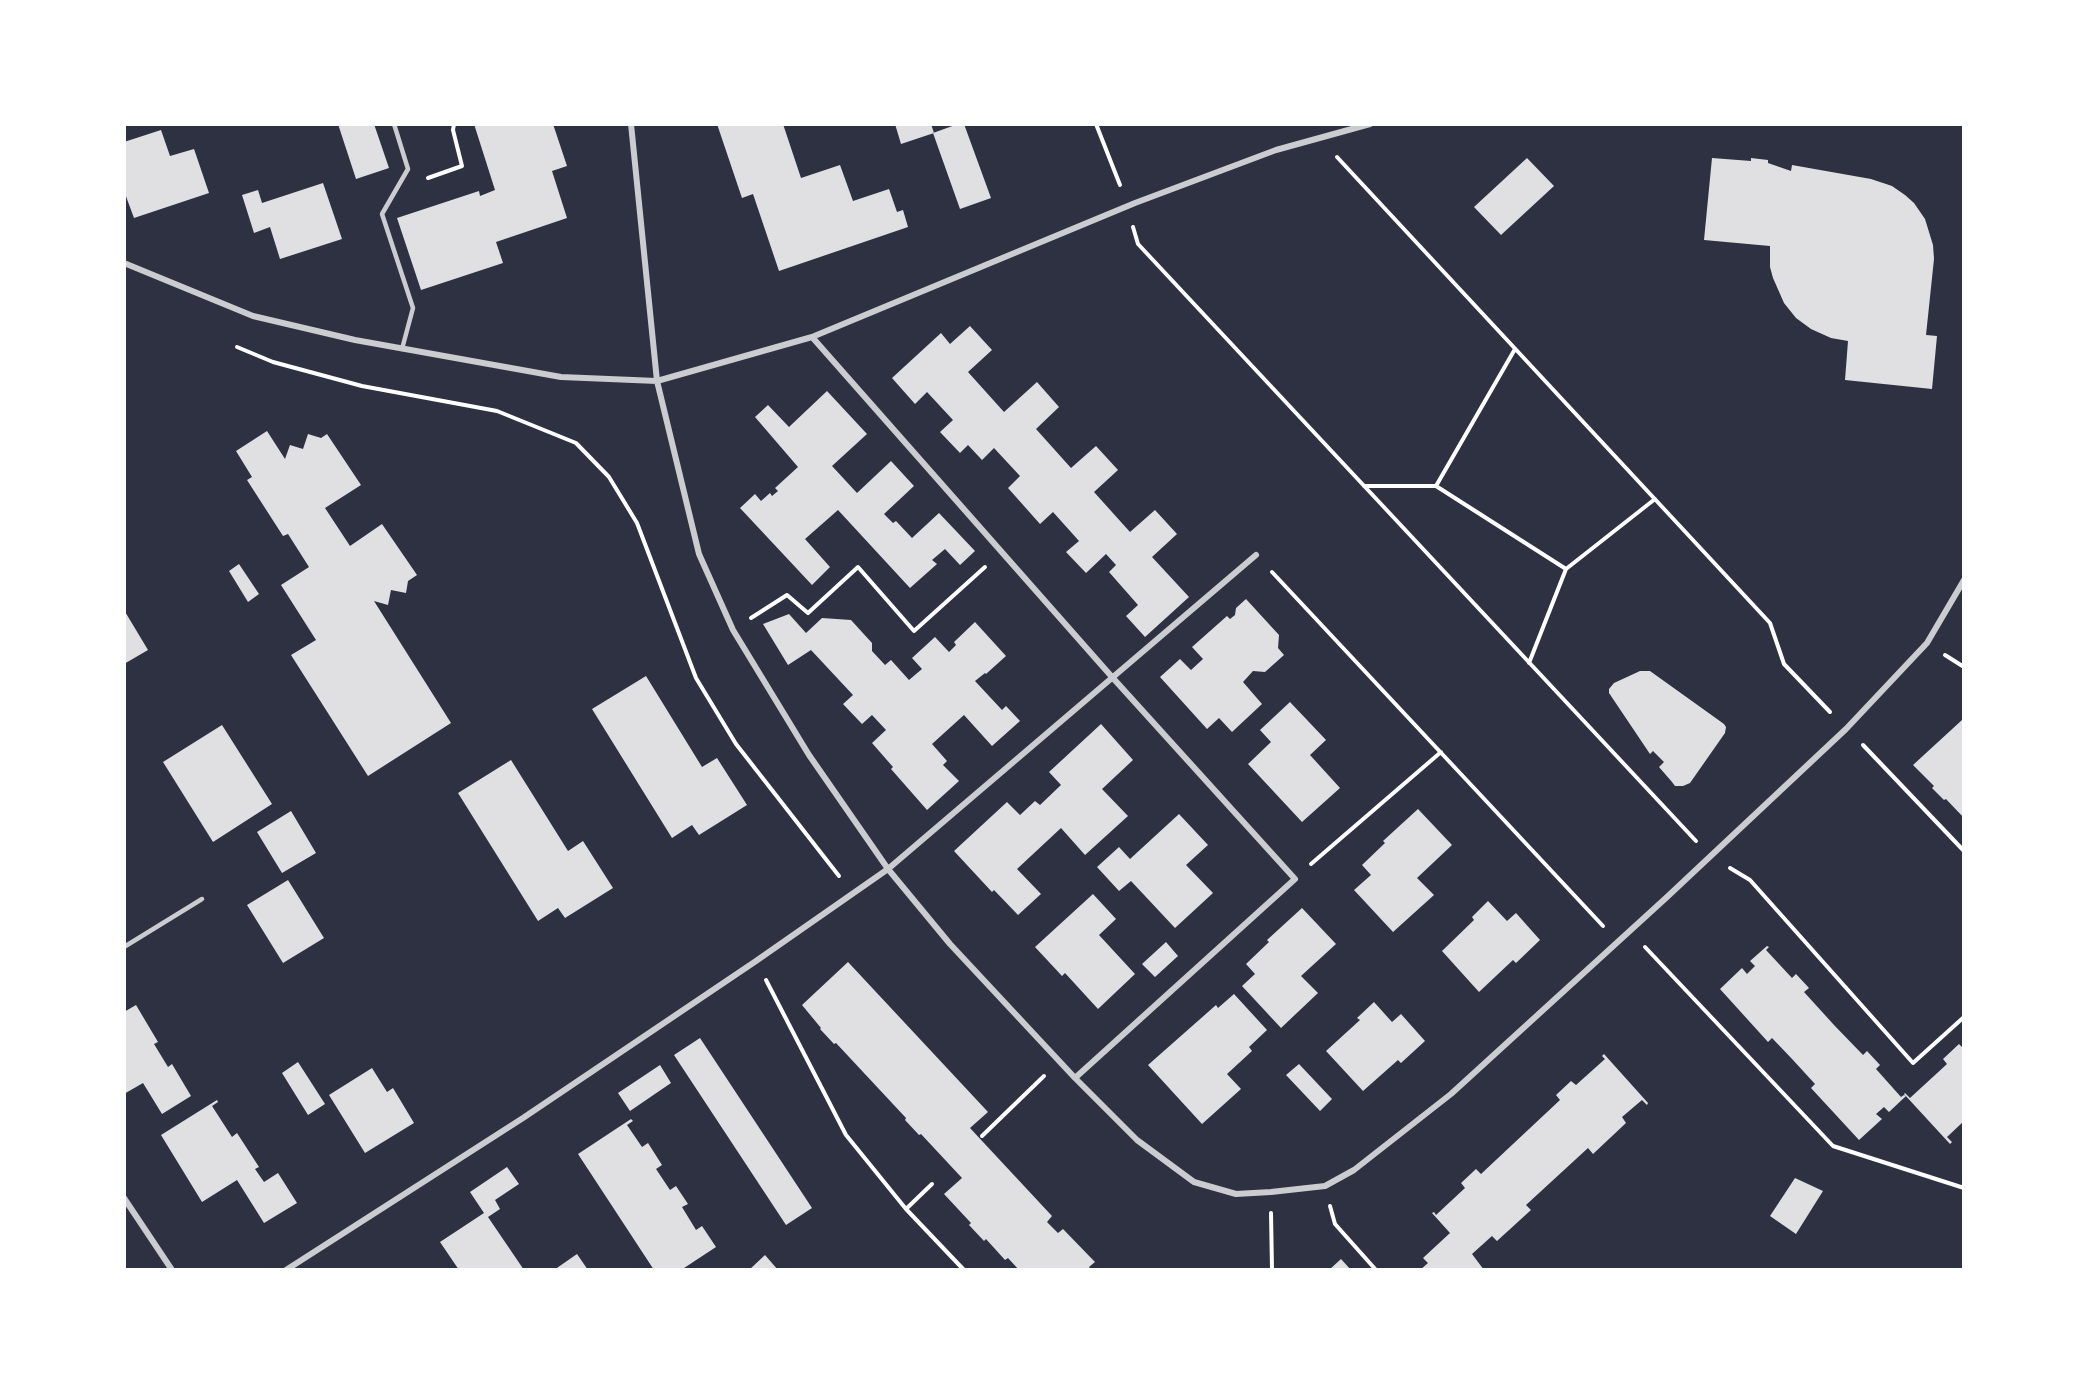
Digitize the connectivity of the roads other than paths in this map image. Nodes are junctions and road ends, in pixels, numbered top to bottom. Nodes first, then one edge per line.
1 (394, 124) edge
2 (632, 124) edge
3 (1370, 124) edge
4 (124, 263) edge
5 (812, 337) junction
6 (402, 349) junction
7 (657, 381) junction
8 (1256, 555) road end
9 (1964, 580) edge
10 (1112, 677) junction
11 (888, 869) junction
12 (202, 899) dead end
13 (124, 947) edge
14 (1075, 1078) junction
15 (124, 1197) edge
16 (172, 1269) edge
17 (286, 1269) edge

1 - 6 lane
2 - 7 street
3 - 5 street
4 - 6 street
5 - 7 street
5 - 10 street
6 - 7 street
7 - 11 street
8 - 10 street
9 - 14 street
10 - 11 street
10 - 14 street
11 - 14 street
11 - 17 street
12 - 13 lane
15 - 16 street

